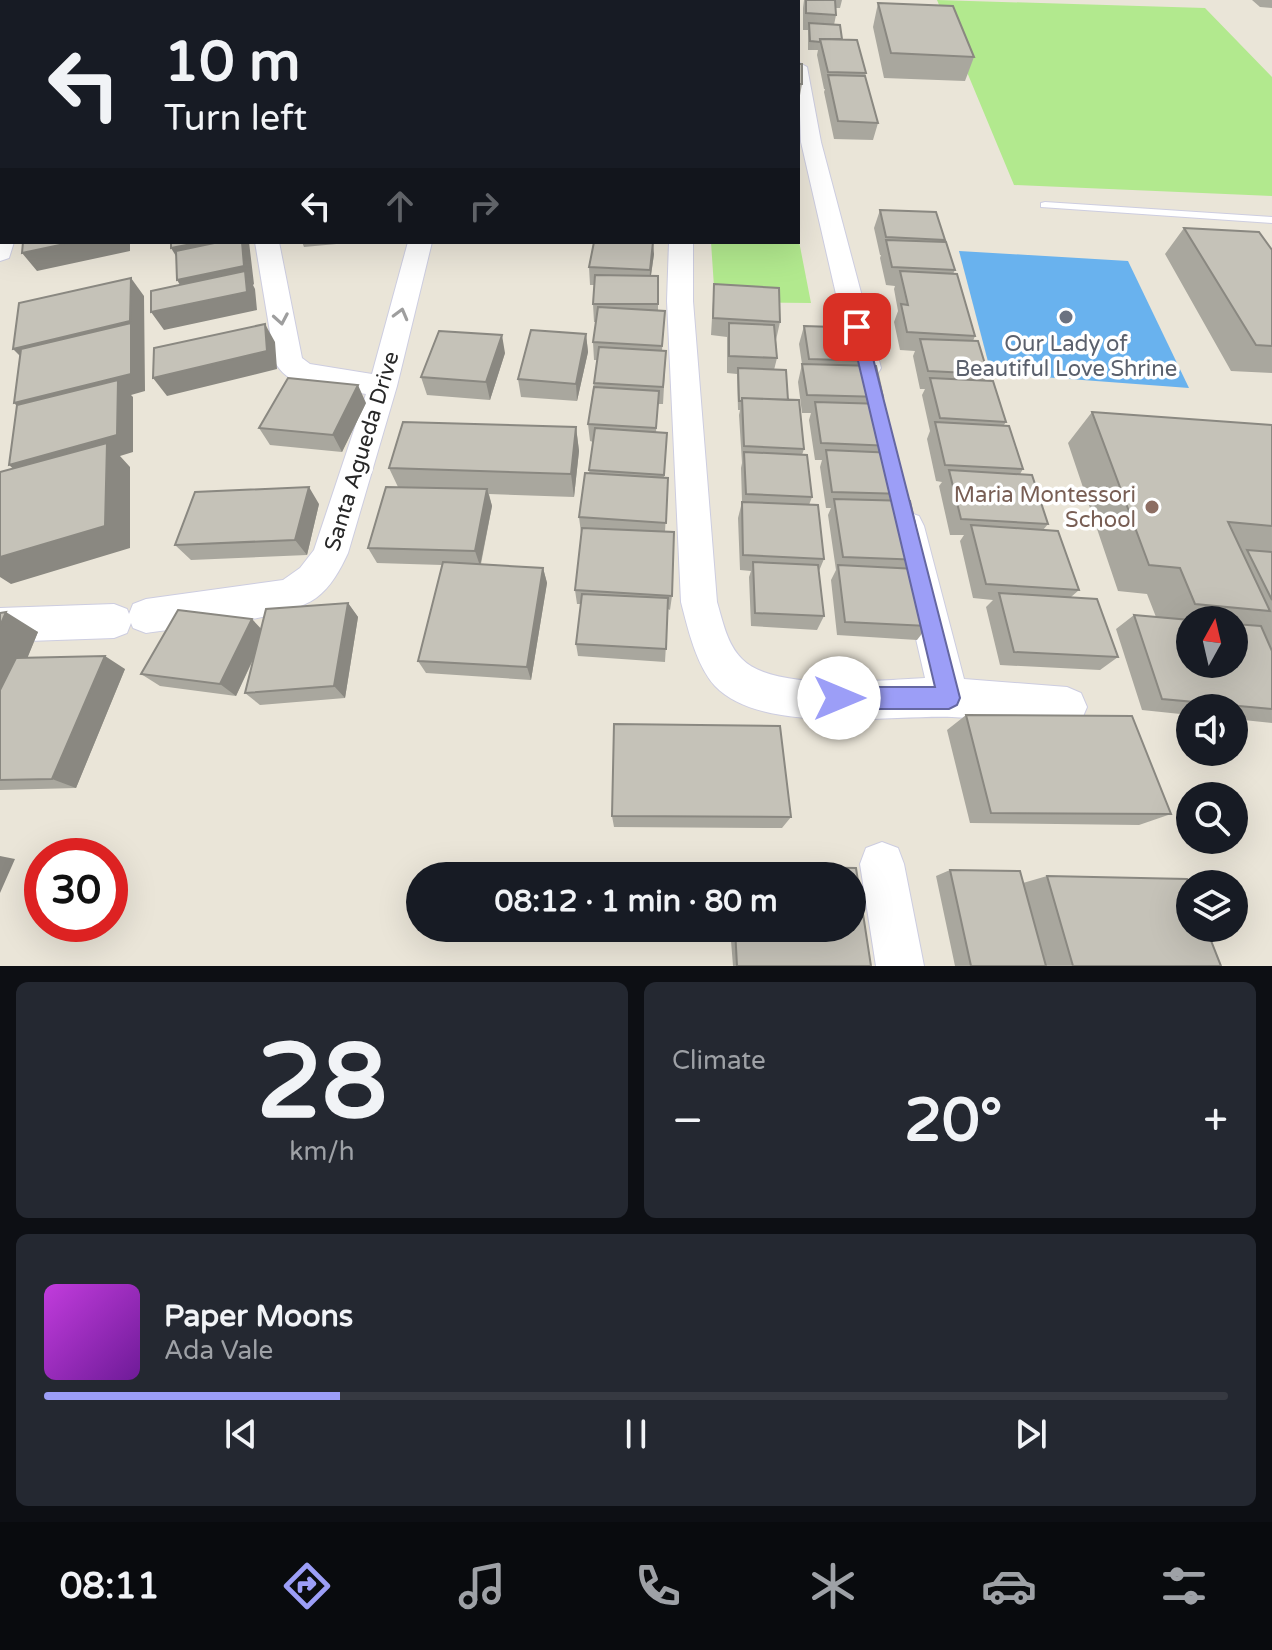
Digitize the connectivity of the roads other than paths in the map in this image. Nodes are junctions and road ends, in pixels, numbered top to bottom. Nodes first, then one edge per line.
1 (800, 88) edge
2 (805, 142) edge
3 (1045, 205) dead end
4 (1272, 220) edge
5 (267, 244) edge
6 (419, 244) edge
7 (681, 244) edge
8 (383, 386) junction
9 (873, 389) edge
10 (899, 497) edge
11 (0, 625) edge
12 (949, 698) junction
13 (1067, 707) dead end
14 (882, 864) dead end
15 (900, 966) edge

1 - 2 street
2 - 9 street
3 - 4 lane
5 -> 8 street
8 -> 6 street, Santa Agueda Drive
7 - 12 street
8 - 11 street, Santa Agueda Drive
10 - 12 street
12 - 13 street
14 - 15 street

